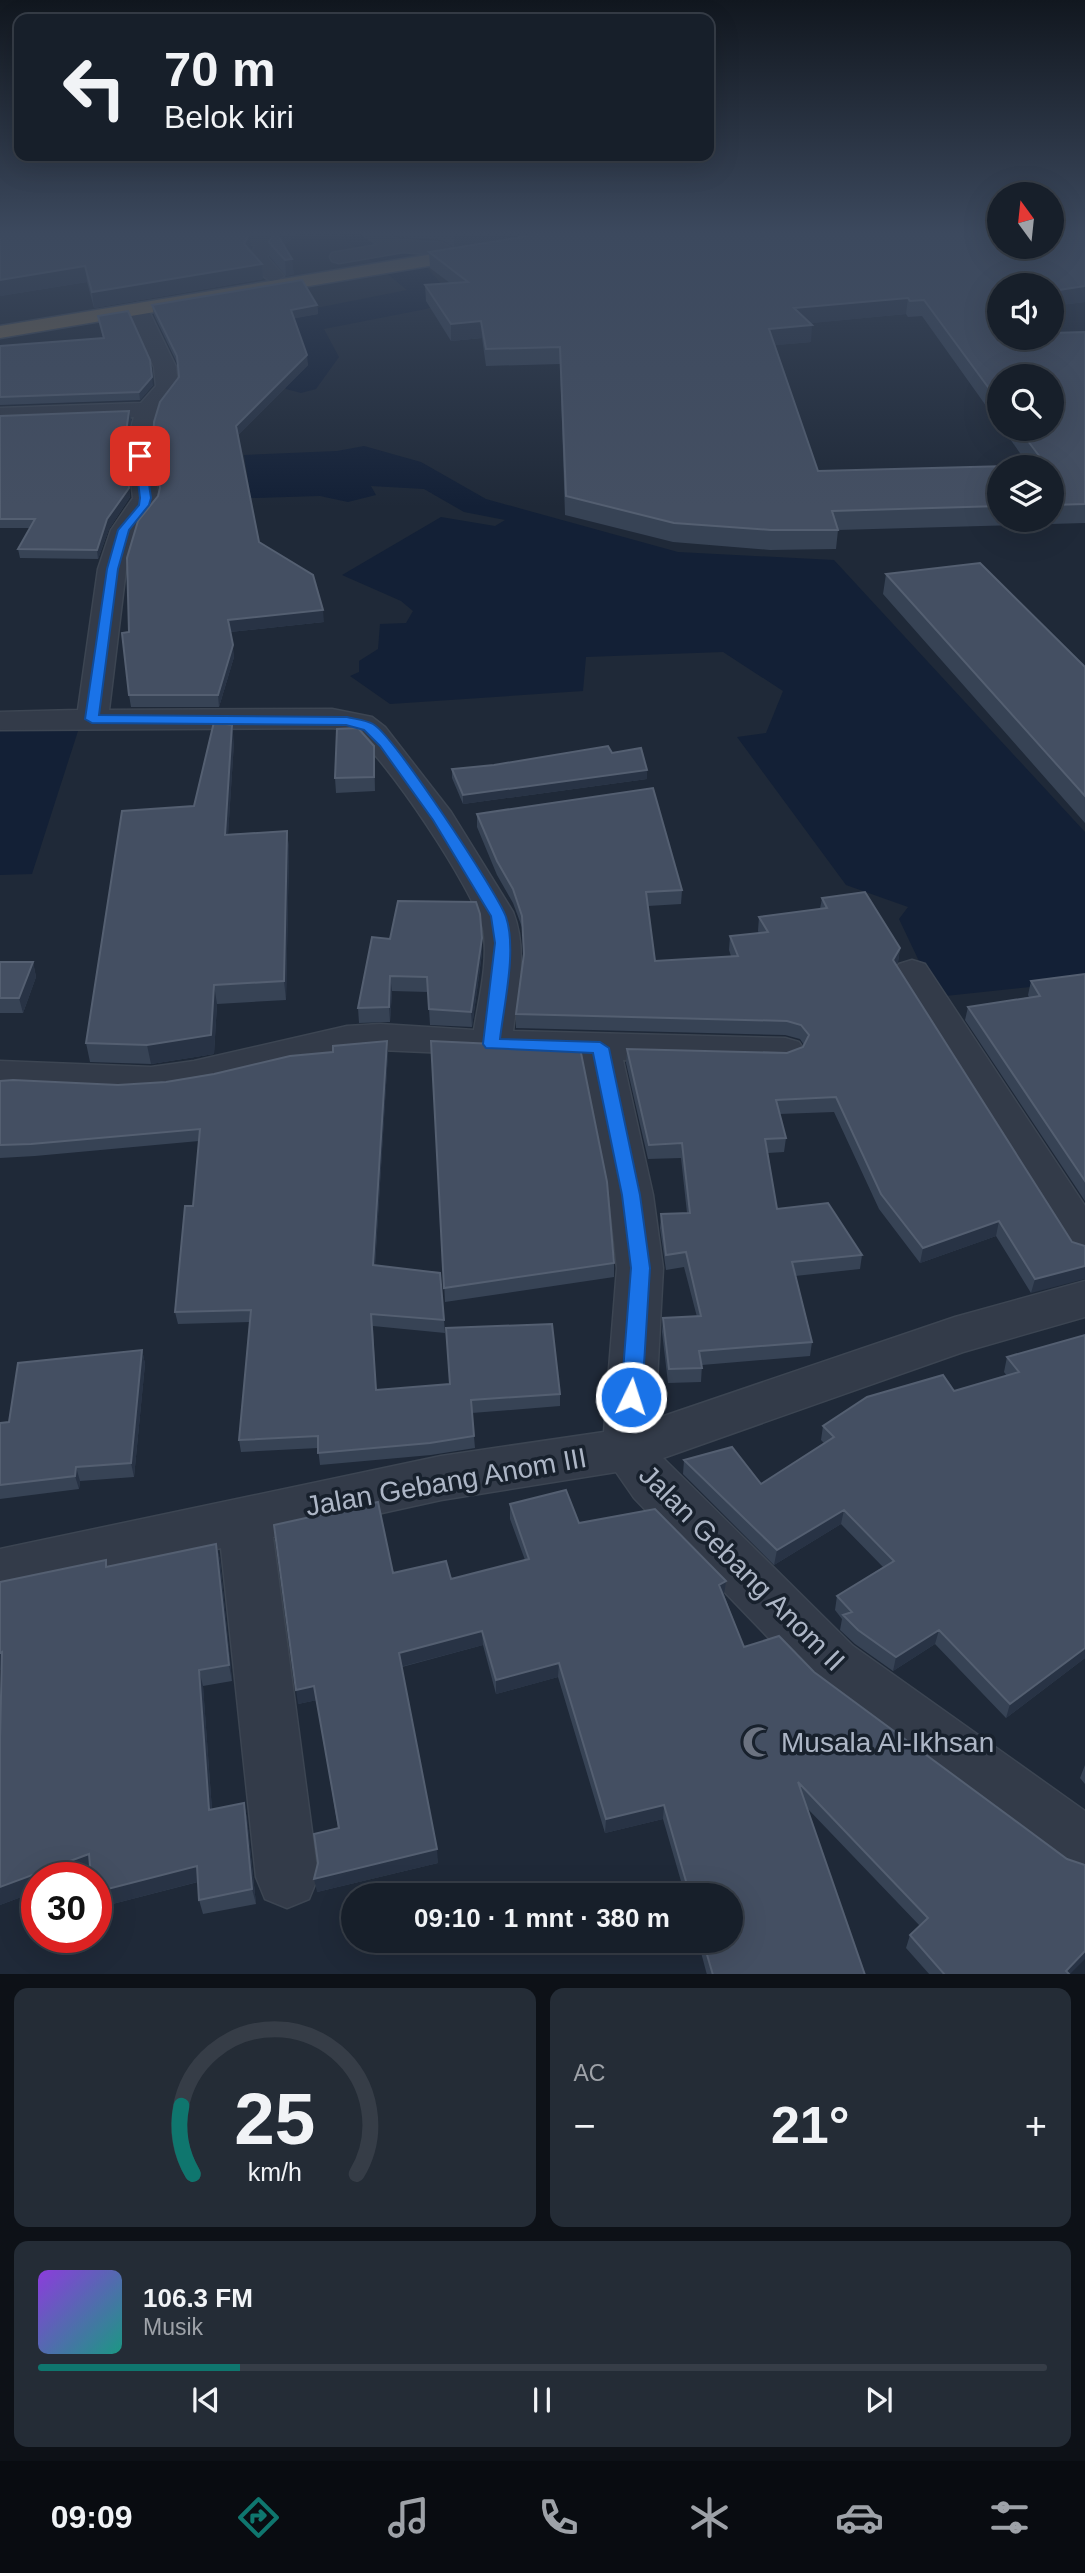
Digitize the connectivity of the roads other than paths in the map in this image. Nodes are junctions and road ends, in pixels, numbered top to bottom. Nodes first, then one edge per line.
1 (53, 323) edge
2 (145, 323) edge
3 (0, 332) edge
4 (148, 410) junction
5 (0, 415) edge
6 (92, 719) junction
7 (0, 720) edge
8 (912, 972) dead end
9 (492, 1044) junction
10 (600, 1048) junction
11 (785, 1051) edge
12 (0, 1075) edge
13 (1085, 1242) edge
14 (1085, 1299) edge
15 (628, 1449) junction
16 (244, 1521) junction
17 (0, 1573) edge
18 (1085, 1849) edge
19 (287, 1877) dead end

1 - 3 highway
2 - 4 street
4 - 5 street
4 - 6 street
6 - 7 street
6 - 9 street
8 - 13 street
9 - 10 street
9 - 12 street
10 - 11 street
10 - 15 street, Jalan Gebang Anom II
14 - 15 street, Jalan Gebang Anom III
15 - 16 street, Jalan Gebang Anom III
15 - 18 street, Jalan Gebang Anom II
16 - 17 street, Jalan Gebang Anom III
16 - 19 street

